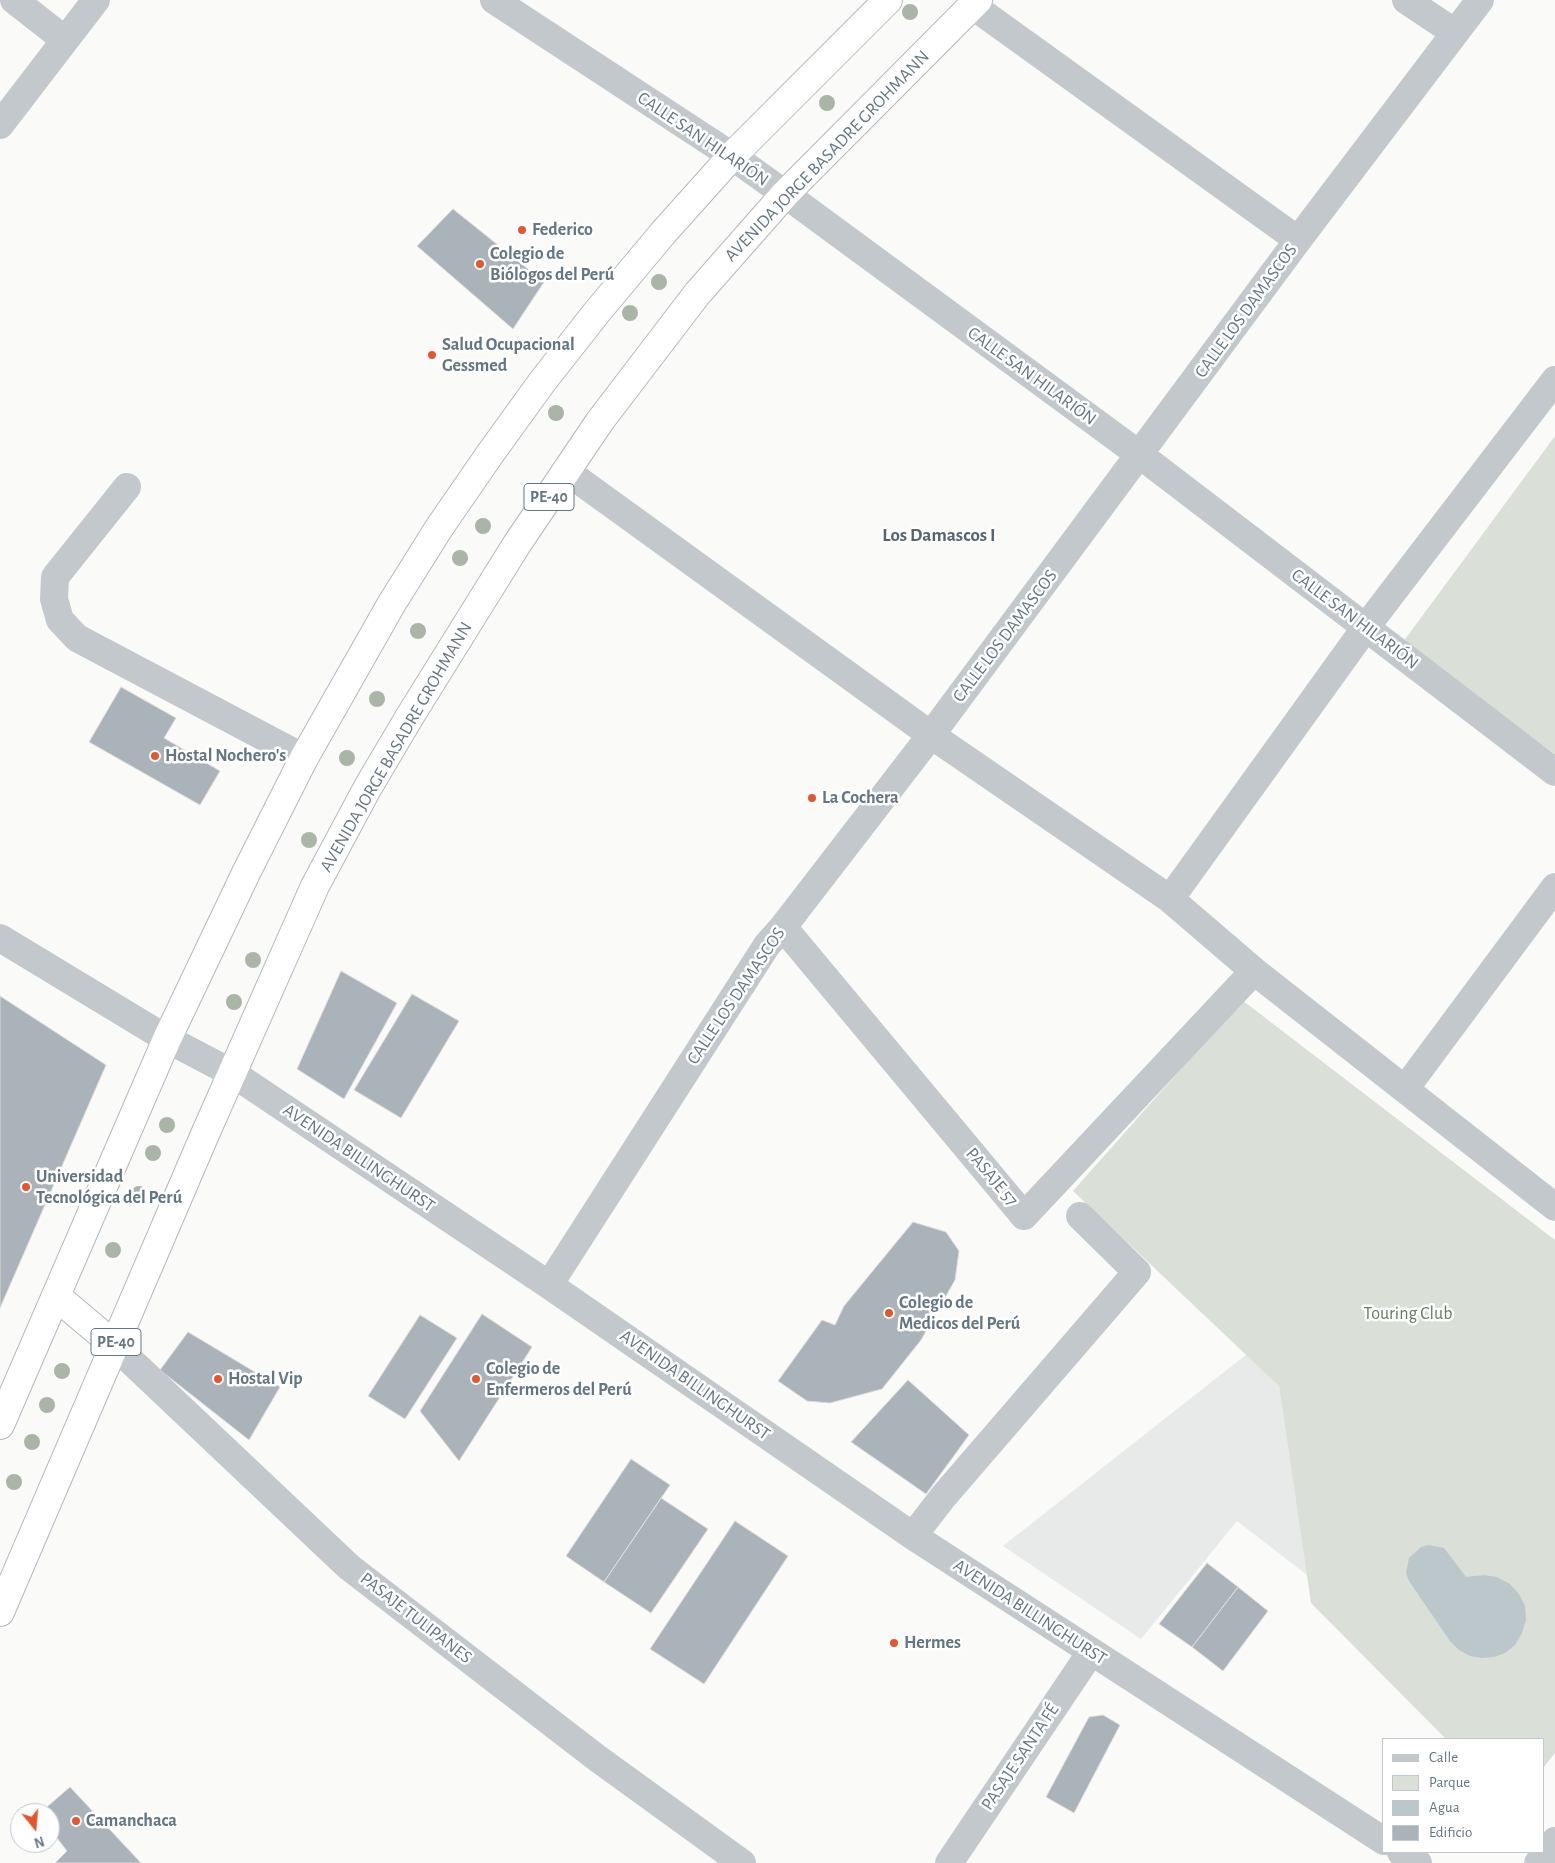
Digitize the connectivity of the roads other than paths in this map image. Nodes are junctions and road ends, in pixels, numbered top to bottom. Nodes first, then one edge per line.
1 (14, 0) edge
2 (96, 0) edge
3 (494, 0) edge
4 (888, 0) edge
5 (1406, 0) edge
6 (1480, 0) edge
7 (976, 3) edge
8 (1454, 32) junction
9 (65, 40) junction
10 (0, 126) edge
11 (732, 156) junction
12 (785, 194) junction
13 (1298, 240) junction
14 (1555, 380) edge
15 (1140, 456) junction
16 (566, 471) junction
17 (127, 487) dead end
18 (1366, 627) junction
19 (931, 735) junction
20 (304, 758) junction
21 (1555, 772) edge
22 (1555, 887) edge
23 (1170, 899) junction
24 (783, 927) junction
25 (0, 938) edge
26 (1254, 971) junction
27 (167, 1039) junction
28 (232, 1073) junction
29 (1405, 1089) junction
30 (1555, 1207) edge
31 (1080, 1216) dead end
32 (549, 1285) junction
33 (56, 1296) junction
34 (114, 1345) junction
35 (0, 1425) edge
36 (913, 1536) junction
37 (0, 1612) edge
38 (1091, 1652) junction
39 (1382, 1840) edge
40 (1555, 1841) edge
41 (1403, 1853) edge
42 (742, 1863) edge
43 (949, 1863) edge
44 (1418, 1863) edge
45 (1538, 1863) edge

1 - 9 street
2 - 9 street
3 - 11 street, CALLE SAN HILARIÓN
4 - 11 highway
5 - 8 street
6 - 8 street, CALLE LOS DAMASCOS
7 - 12 highway, AVENIDA JORGE BASADRE GROHMANN / PE-40
7 - 13 street
8 - 13 street, CALLE LOS DAMASCOS
9 - 10 street
11 - 12 street, CALLE SAN HILARIÓN
11 - 20 highway
12 - 15 street, CALLE SAN HILARIÓN
12 - 16 highway, AVENIDA JORGE BASADRE GROHMANN / PE-40
13 - 15 street, CALLE LOS DAMASCOS
14 - 18 street
15 - 18 street, CALLE SAN HILARIÓN
15 - 19 street, CALLE LOS DAMASCOS
16 - 19 street
16 - 28 highway, AVENIDA JORGE BASADRE GROHMANN / PE-40
17 - 20 street
18 - 21 street, CALLE SAN HILARIÓN
18 - 23 street
19 - 23 street
19 - 24 street, CALLE LOS DAMASCOS
20 - 27 highway
22 - 29 street
23 - 26 street
24 - 26 street, PASAJE 57
24 - 32 street, CALLE LOS DAMASCOS
25 - 27 street, AVENIDA BILLINGHURST
26 - 29 street
27 - 28 street, AVENIDA BILLINGHURST
27 - 33 highway
28 - 32 street, AVENIDA BILLINGHURST
28 - 34 highway, AVENIDA JORGE BASADRE GROHMANN / PE-40
29 - 30 street
31 - 36 street
32 - 36 street, AVENIDA BILLINGHURST
33 - 34 highway
33 - 35 highway
34 - 37 highway, AVENIDA JORGE BASADRE GROHMANN / PE-40
34 - 42 street, PASAJE TULIPANES
36 - 38 street, AVENIDA BILLINGHURST
38 - 39 street, AVENIDA BILLINGHURST
38 - 43 street, PASAJE SANTA FÉ
40 - 45 street
41 - 44 street

